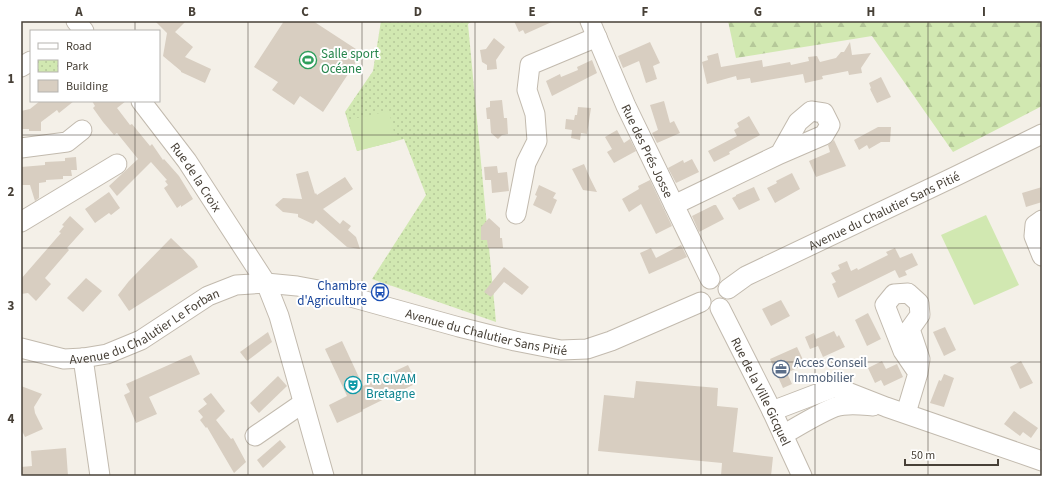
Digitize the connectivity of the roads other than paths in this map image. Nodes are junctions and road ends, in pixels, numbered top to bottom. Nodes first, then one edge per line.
1 (594, 29) edge
2 (30, 62) edge
3 (21, 67) edge
4 (142, 102) edge
5 (82, 130) dead end
6 (1042, 134) edge
7 (21, 148) edge
8 (780, 154) dead end
9 (117, 164) dead end
10 (674, 205) junction
11 (516, 214) dead end
12 (1042, 220) edge
13 (21, 222) edge
14 (249, 255) junction
15 (1042, 256) edge
16 (710, 279) junction
17 (266, 283) junction
18 (236, 285) junction
19 (728, 289) junction
20 (701, 302) junction
21 (720, 308) junction
22 (21, 348) edge
23 (83, 358) junction
24 (918, 373) dead end
25 (303, 403) junction
26 (886, 407) junction
27 (772, 411) junction
28 (906, 413) junction
29 (783, 435) junction
30 (255, 436) dead end
31 (1042, 460) edge
32 (100, 476) edge
33 (324, 476) edge
34 (802, 476) edge

1 - 10 street, Rue des Prés Josse
1 - 11 street
2 - 3 street
4 - 14 street, Rue de la Croix
5 - 7 street
6 - 19 street, Avenue du Chalutier Sans Pitié
8 - 10 street
9 - 13 street
10 - 16 street, Rue des Prés Josse
12 - 15 street
14 - 17 street, Rue de la Croix
14 - 18 street
16 - 19 street
16 - 20 street
17 - 18 street, Avenue du Chalutier Le Forban
17 - 20 street, Avenue du Chalutier Sans Pitié
17 - 25 street, Rue de la Croix
18 - 23 street, Avenue du Chalutier Le Forban
19 - 21 street
20 - 21 street
21 - 27 street, Rue de la Ville Gicquel
22 - 23 street, Avenue du Chalutier Le Forban
23 - 32 street
24 - 28 street
25 - 30 street
25 - 33 street, Rue de la Croix
26 - 27 street
26 - 28 street
26 - 29 street
27 - 29 street, Rue de la Ville Gicquel
28 - 31 street
29 - 34 street, Rue de la Ville Gicquel

